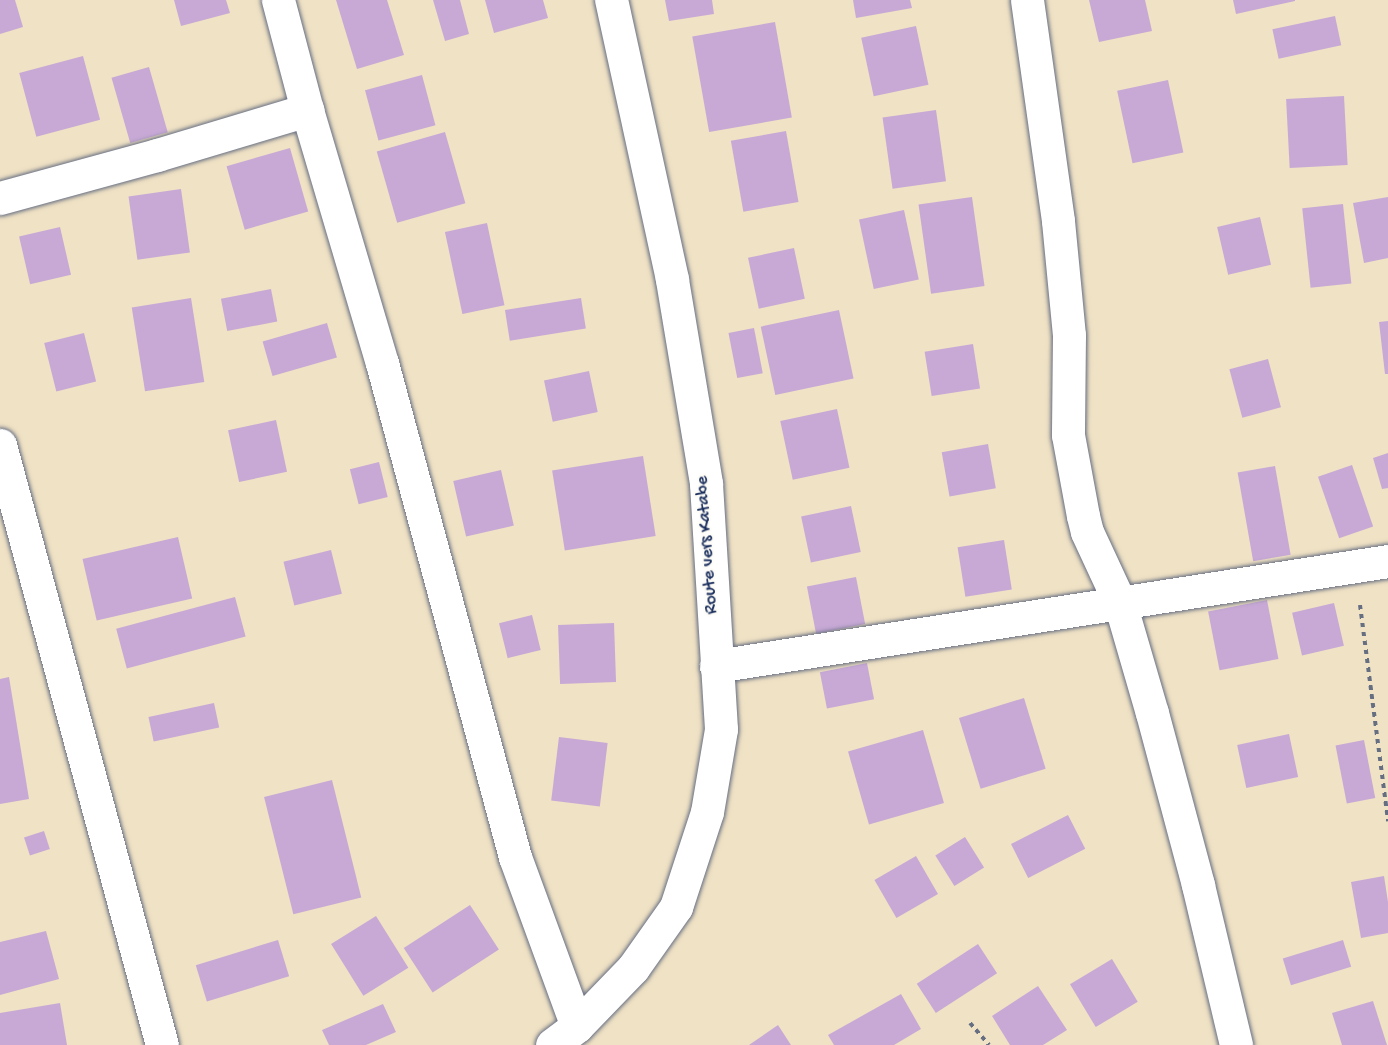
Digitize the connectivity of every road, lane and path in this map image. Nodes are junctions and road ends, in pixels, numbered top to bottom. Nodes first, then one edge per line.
1 (278, 0) edge
2 (611, 0) edge
3 (1027, 0) edge
4 (307, 110) junction
5 (0, 198) edge
6 (0, 445) edge
7 (1388, 561) edge
8 (1355, 565) junction
9 (1120, 603) junction
10 (717, 666) junction
11 (1388, 821) edge
12 (969, 1023) dead end
13 (577, 1026) junction
14 (162, 1045) edge
15 (552, 1045) edge
16 (988, 1045) edge
17 (1236, 1045) edge

1 - 4 street
2 - 10 street, Route vers Katabe
3 - 9 street
4 - 5 street
4 - 13 street
6 - 14 street
7 - 8 street
8 - 9 street
8 - 11 path
9 - 10 street
9 - 17 street
10 - 13 street, Route vers Katabe
12 - 16 path
13 - 15 street, Route vers Katabe

